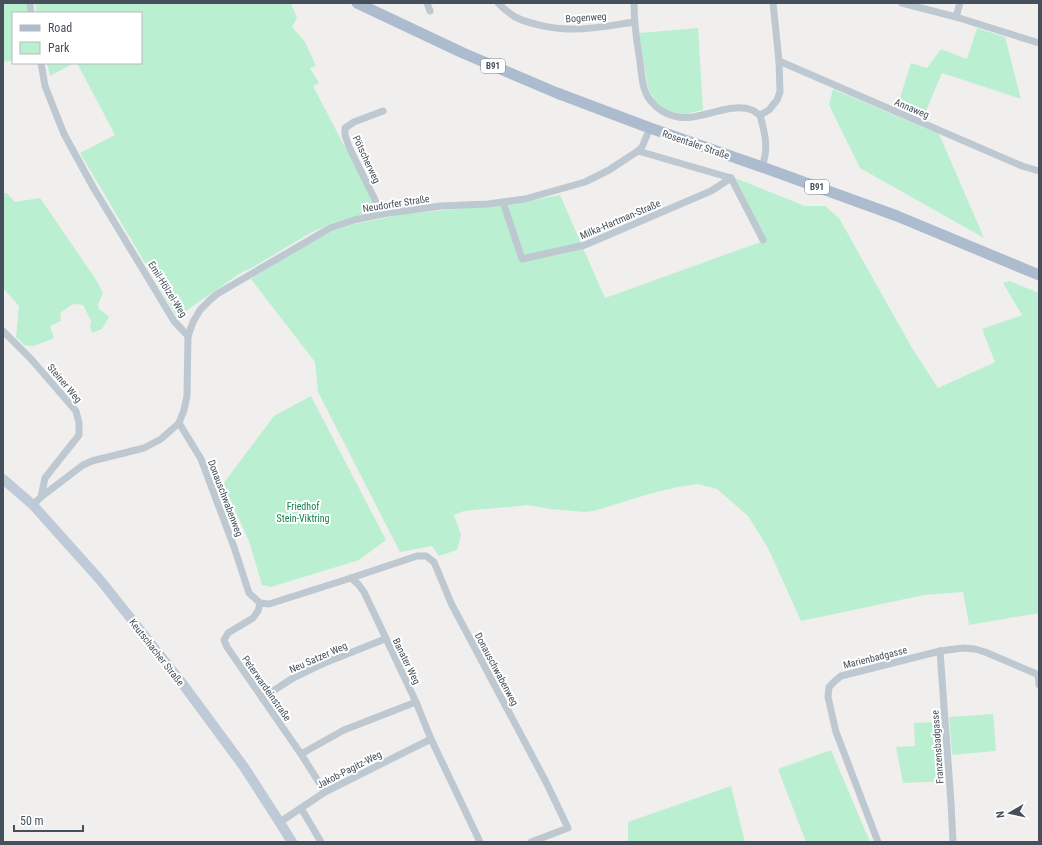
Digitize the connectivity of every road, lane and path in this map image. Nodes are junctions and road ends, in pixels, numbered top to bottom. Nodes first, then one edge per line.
1 (357, 3) edge
2 (427, 3) edge
3 (498, 3) edge
4 (634, 3) edge
5 (773, 3) edge
6 (902, 3) edge
7 (960, 3) edge
8 (430, 11) dead end
9 (956, 17) junction
10 (634, 22) junction
11 (1039, 43) edge
12 (779, 61) junction
13 (41, 64) edge
14 (383, 111) dead end
15 (760, 115) junction
16 (650, 128) junction
17 (638, 151) junction
18 (762, 167) junction
19 (1039, 171) edge
20 (731, 178) junction
21 (502, 202) junction
22 (382, 214) junction
23 (763, 240) dead end
24 (1039, 275) edge
25 (3, 331) edge
26 (188, 336) junction
27 (179, 423) junction
28 (3, 478) edge
29 (41, 497) junction
30 (33, 505) junction
31 (350, 578) junction
32 (260, 603) junction
33 (385, 639) junction
34 (940, 651) junction
35 (1039, 675) edge
36 (1039, 685) edge
37 (262, 698) junction
38 (416, 702) junction
39 (431, 739) junction
40 (301, 754) junction
41 (325, 792) junction
42 (301, 808) junction
43 (280, 822) junction
44 (292, 842) edge
45 (321, 842) edge
46 (480, 842) edge
47 (531, 842) edge
48 (878, 842) edge
49 (953, 842) edge

1 - 16 main road, Rosentaler Straße / B91
2 - 8 street
3 - 10 street, Bogenweg
4 - 10 street
5 - 12 street
6 - 9 street
7 - 9 street
9 - 11 street
10 - 15 street
12 - 15 street
12 - 19 street, Annaweg
13 - 26 street, Emil-Hölzel-Weg
14 - 22 street, Pötscherweg
15 - 18 street
16 - 17 street, Neudorfer Straße
16 - 18 main road, Rosentaler Straße / B91
17 - 20 street
17 - 21 street, Neudorfer Straße
18 - 24 main road, Rosentaler Straße / B91
20 - 21 street, Milka-Hartman-Straße
20 - 23 street
21 - 22 street, Neudorfer Straße
22 - 26 street, Neudorfer Straße
25 - 29 street, Steiner Weg
26 - 27 street
27 - 29 street
27 - 32 street, Donauschwabenweg
28 - 30 main road, Keutschacher Straße
29 - 30 street
30 - 43 main road, Keutschacher Straße
31 - 32 street
31 - 33 street, Banater Weg
31 - 47 street, Donauschwabenweg
32 - 37 street, Peterwardeinstraße
33 - 37 street, Neu Satzer Weg
33 - 38 street, Banater Weg
34 - 35 street, Marienbadgasse
34 - 48 street, Marienbadgasse
34 - 49 street, Franzensbadgasse
35 - 36 street
37 - 40 street, Peterwardeinstraße
38 - 39 street, Banater Weg
38 - 40 street
39 - 41 street, Jakob-Pagitz-Weg
39 - 46 street, Banater Weg
40 - 41 street, Peterwardeinstraße
41 - 42 street, Jakob-Pagitz-Weg
42 - 43 street, Jakob-Pagitz-Weg
42 - 45 street
43 - 44 main road, Keutschacher Straße

